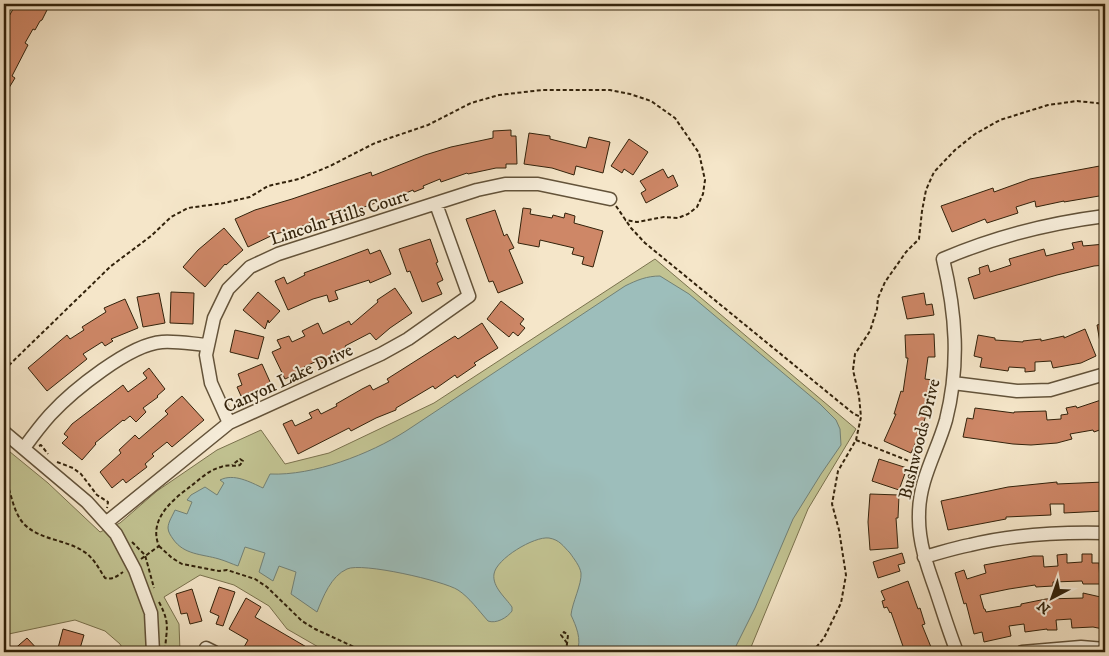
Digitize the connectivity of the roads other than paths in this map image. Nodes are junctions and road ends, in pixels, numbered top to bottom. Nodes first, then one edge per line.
1 (610, 199) road end
2 (436, 204) junction
3 (1105, 216) edge
4 (208, 345) junction
5 (1105, 374) edge
6 (953, 384) junction
7 (229, 423) junction
8 (4, 432) edge
9 (29, 448) junction
10 (107, 522) junction
11 (1105, 533) edge
12 (924, 557) junction
13 (1105, 649) edge
14 (153, 652) edge
15 (957, 652) edge
16 (1022, 652) edge

1 - 2 street, Lincoln Hills Court
2 - 4 street, Lincoln Hills Court
2 - 7 street, Canyon Lake Drive
3 - 6 street, Bushwoods Drive
4 - 7 street, Lincoln Hills Court
4 - 9 street
5 - 6 street
6 - 12 street, Bushwoods Drive
7 - 10 street, Canyon Lake Drive
8 - 9 street
9 - 10 street
10 - 14 street
11 - 12 street
12 - 15 street, Bushwoods Drive
13 - 16 street

